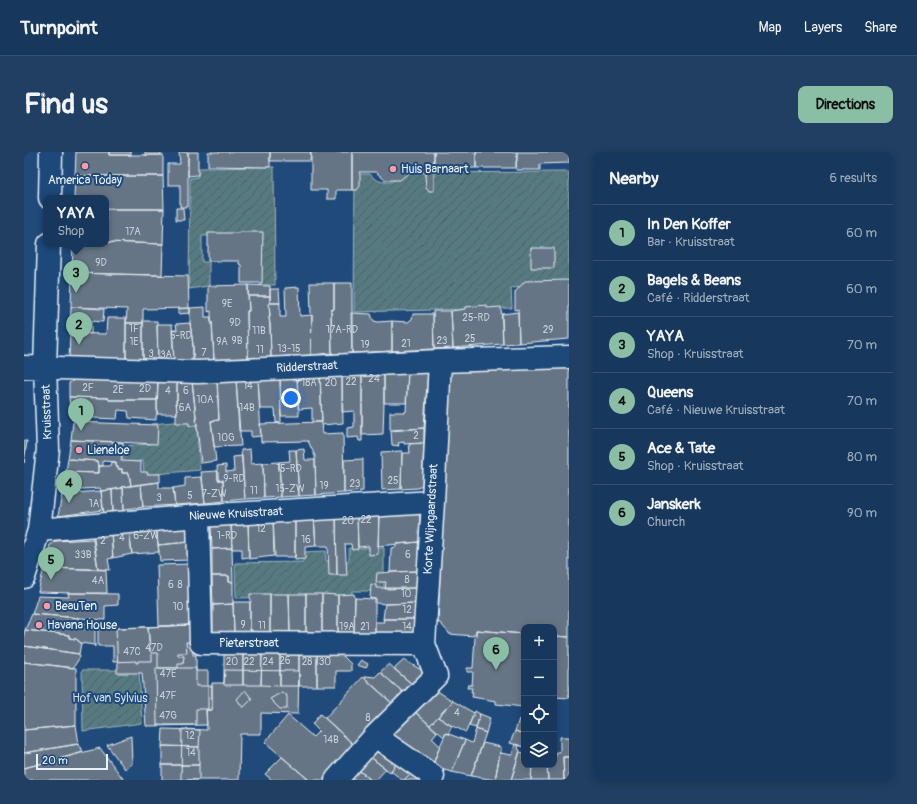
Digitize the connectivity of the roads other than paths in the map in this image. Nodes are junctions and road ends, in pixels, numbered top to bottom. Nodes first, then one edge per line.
1 (51, 152) edge
2 (50, 195) edge
3 (49, 247) edge
4 (569, 357) edge
5 (440, 361) junction
6 (34, 367) edge
7 (433, 502) junction
8 (198, 516) junction
9 (39, 530) junction
10 (24, 577) edge
11 (424, 644) junction
12 (375, 736) junction
13 (432, 778) edge
14 (336, 780) edge

1 - 2 street
3 - 6 street, Kruisstraat
4 - 5 street, Ridderstraat
5 - 6 street, Ridderstraat
5 - 7 street, Korte Wijngaardstraat
6 - 9 street, Kruisstraat
7 - 8 street, Nieuwe Kruisstraat
7 - 11 street, Korte Wijngaardstraat
8 - 9 street, Nieuwe Kruisstraat
8 - 11 street, Pieterstraat
9 - 10 street, Kruisstraat
11 - 12 street, Korte Wijngaardstraat
12 - 13 street
12 - 14 street

